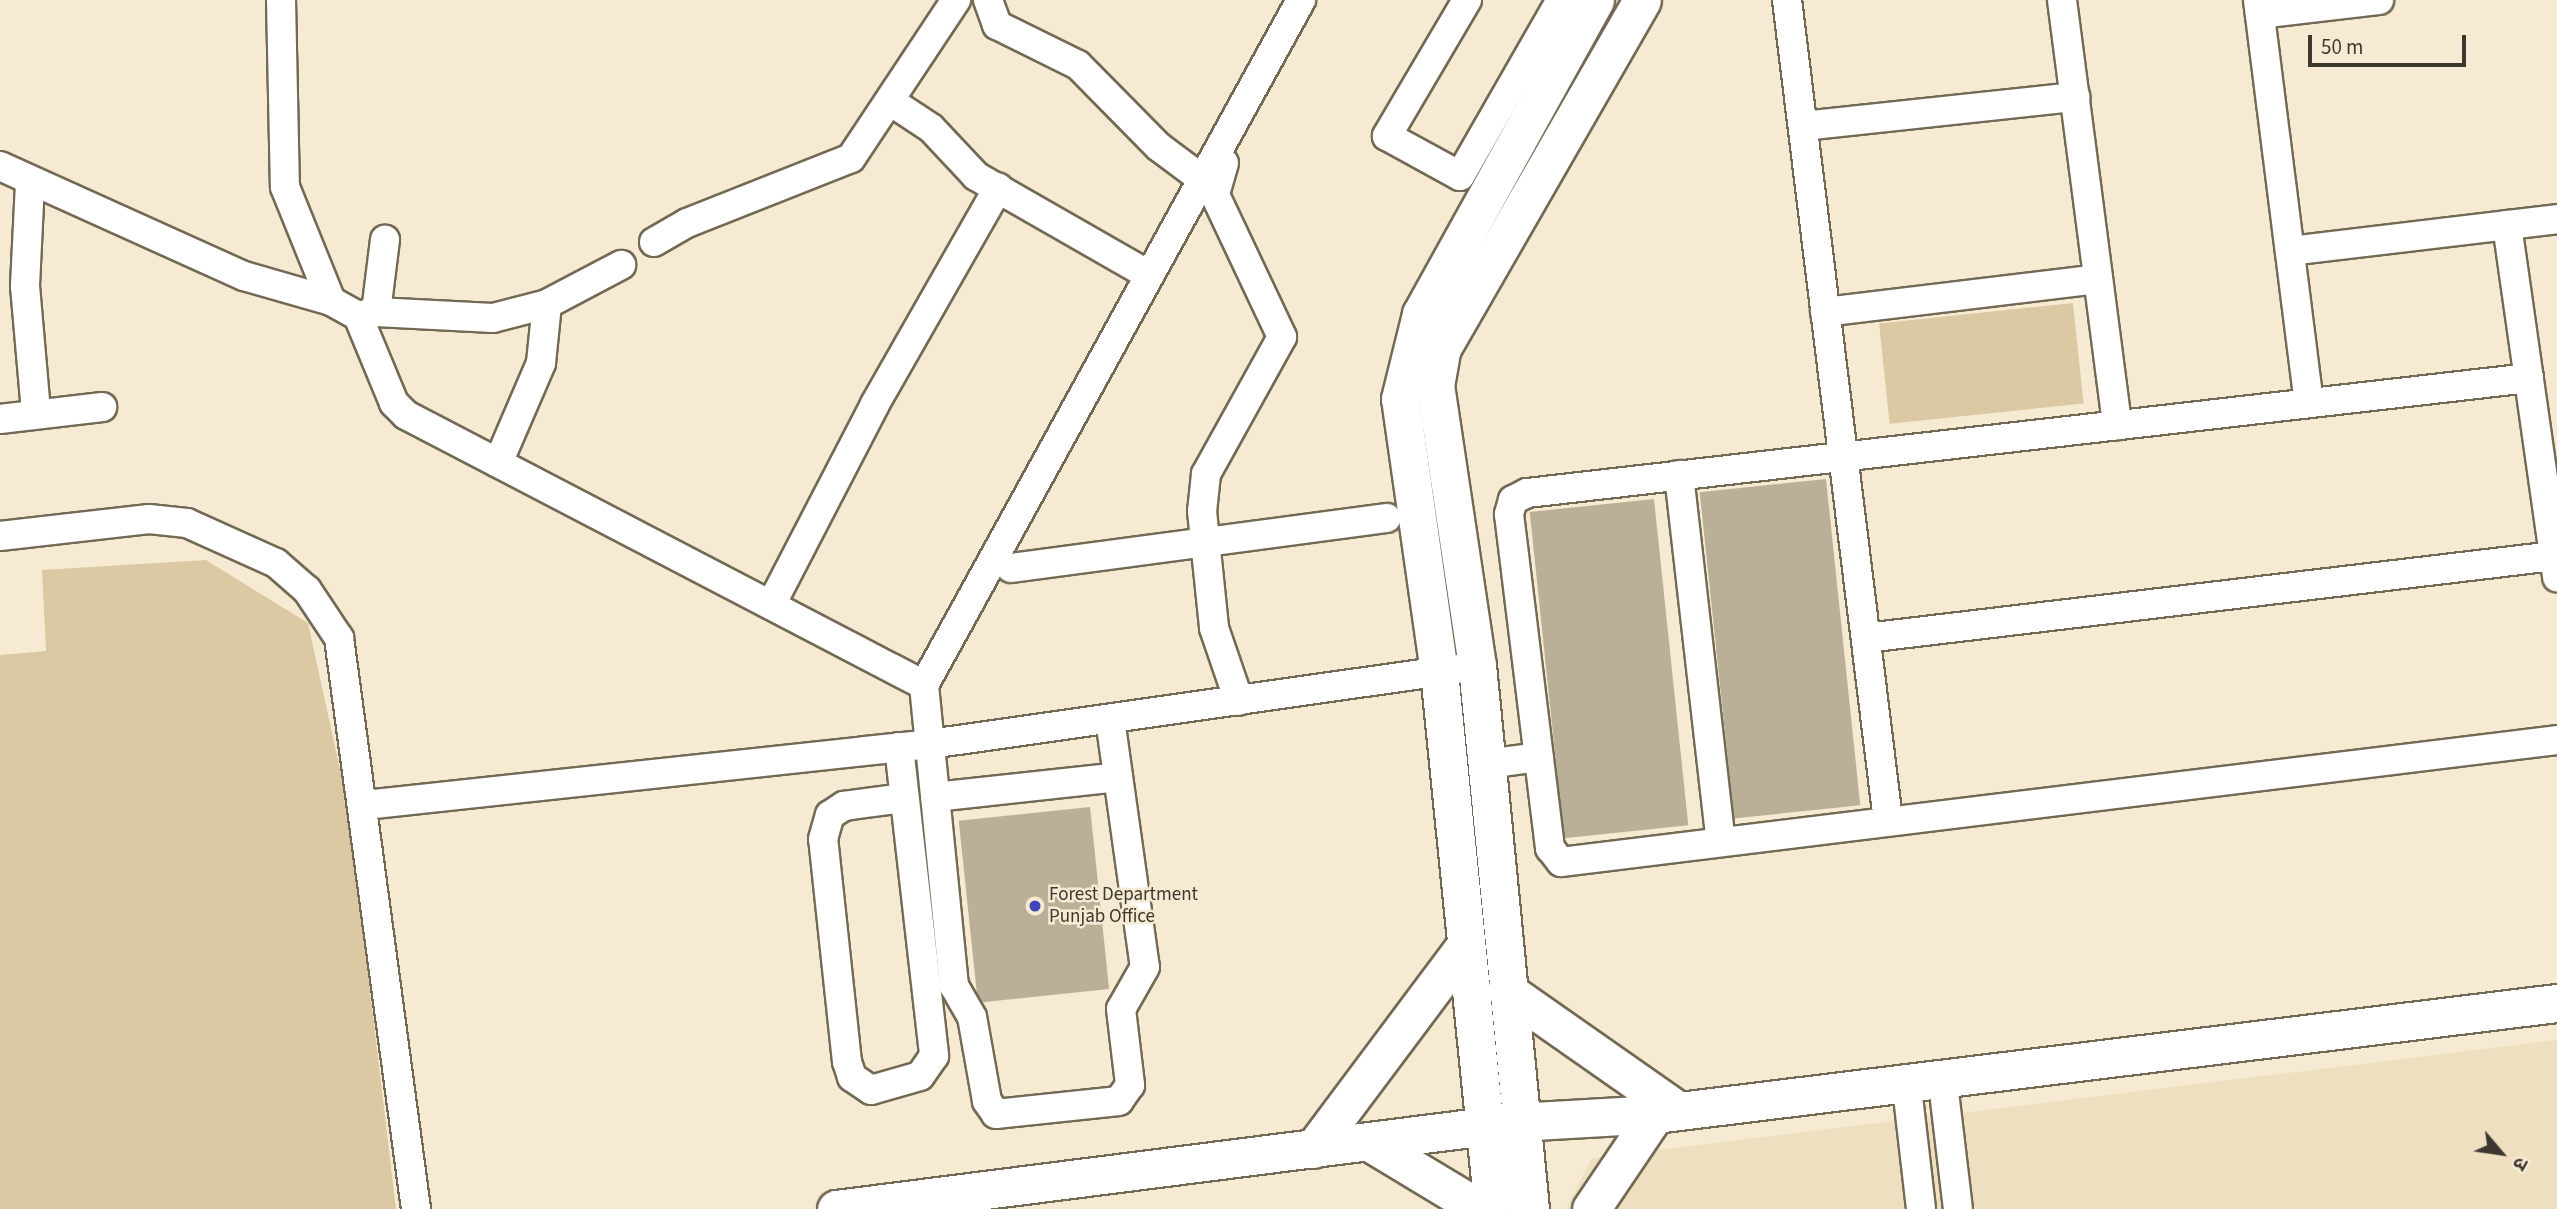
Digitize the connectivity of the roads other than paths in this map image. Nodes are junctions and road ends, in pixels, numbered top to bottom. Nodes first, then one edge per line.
1 (281, 0) edge
2 (956, 0) edge
3 (988, 0) edge
4 (1301, 0) edge
5 (1319, 0) edge
6 (1466, 0) edge
7 (1561, 0) edge
8 (1595, 0) edge
9 (1642, 0) edge
10 (1787, 0) edge
11 (2062, 0) edge
12 (2379, 0) edge
13 (2259, 7) edge
14 (2075, 97) junction
15 (890, 101) junction
16 (1802, 126) junction
17 (10, 174) edge
18 (1202, 179) junction
19 (998, 188) junction
20 (2557, 219) edge
21 (2507, 225) junction
22 (385, 240) dead end
23 (654, 242) dead end
24 (2290, 251) junction
25 (621, 265) dead end
26 (1149, 275) junction
27 (2098, 279) junction
28 (331, 301) junction
29 (547, 304) junction
30 (1825, 312) junction
31 (367, 314) junction
32 (2529, 378) junction
33 (2309, 402) junction
34 (102, 407) dead end
35 (36, 413) junction
36 (0, 419) edge
37 (2117, 425) junction
38 (1843, 454) junction
39 (498, 463) junction
40 (1679, 475) junction
41 (1387, 518) dead end
42 (0, 536) edge
43 (1204, 542) junction
44 (2556, 567) edge
45 (1011, 568) dead end
46 (771, 605) junction
47 (1866, 638) junction
48 (1477, 666) junction
49 (1439, 672) junction
50 (924, 685) junction
51 (1227, 702) junction
52 (1110, 719) junction
53 (2557, 740) edge
54 (930, 744) junction
55 (899, 747) junction
56 (1539, 758) junction
57 (1486, 764) junction
58 (1118, 777) junction
59 (935, 797) junction
60 (904, 798) junction
61 (365, 805) junction
62 (1888, 820) junction
63 (1721, 842) junction
64 (1465, 946) junction
65 (1506, 990) junction
66 (2557, 1003) edge
67 (1942, 1075) junction
68 (1906, 1079) junction
69 (1666, 1112) junction
70 (1501, 1125) junction
71 (1368, 1142) junction
72 (1313, 1149) junction
73 (415, 1209) edge
74 (836, 1209) edge
75 (1480, 1209) edge
76 (1493, 1209) edge
77 (1530, 1209) edge
78 (1591, 1209) edge
79 (1922, 1209) edge
80 (1958, 1209) edge

1 - 28 street
2 - 15 street
3 - 18 street
4 - 18 street
5 - 43 street
6 - 7 street
8 - 49 main road
9 - 48 main road
10 - 16 street
11 - 14 street
12 - 13 street
13 - 24 street
14 - 16 street
14 - 27 street
15 - 19 street
15 - 23 street
16 - 30 street
17 - 28 street
17 - 35 street
18 - 26 street
19 - 26 street
19 - 46 street
20 - 21 street
21 - 24 street
21 - 32 street
22 - 31 street
24 - 33 street
25 - 29 street
26 - 50 street
27 - 30 street
27 - 37 street
28 - 31 street
29 - 31 street
29 - 39 street
30 - 38 street
31 - 39 street
32 - 33 street
32 - 44 street
33 - 37 street
34 - 35 street
35 - 36 street
37 - 38 street
38 - 40 street
38 - 47 street
39 - 46 street
40 - 56 street
40 - 63 street
41 - 43 street
42 - 61 street
43 - 45 street
43 - 51 street
44 - 47 street
46 - 50 street
47 - 62 street
48 - 49 street
48 - 57 main road
49 - 51 street
49 - 64 main road
50 - 54 street
51 - 52 street
52 - 54 street
52 - 58 street
53 - 62 street
54 - 55 street
54 - 59 street
55 - 60 street
55 - 61 street
56 - 57 street
56 - 63 street
57 - 65 main road
58 - 59 street
58 - 59 street
60 - 60 street
61 - 73 street
62 - 63 street
64 - 70 main road
64 - 72 main road
65 - 69 main road
65 - 70 main road
66 - 67 main road
67 - 68 main road
67 - 80 street
68 - 69 main road
68 - 79 street
69 - 70 main road
69 - 78 main road
70 - 71 main road
70 - 76 main road
70 - 77 main road
71 - 72 main road
71 - 75 main road
72 - 74 main road

